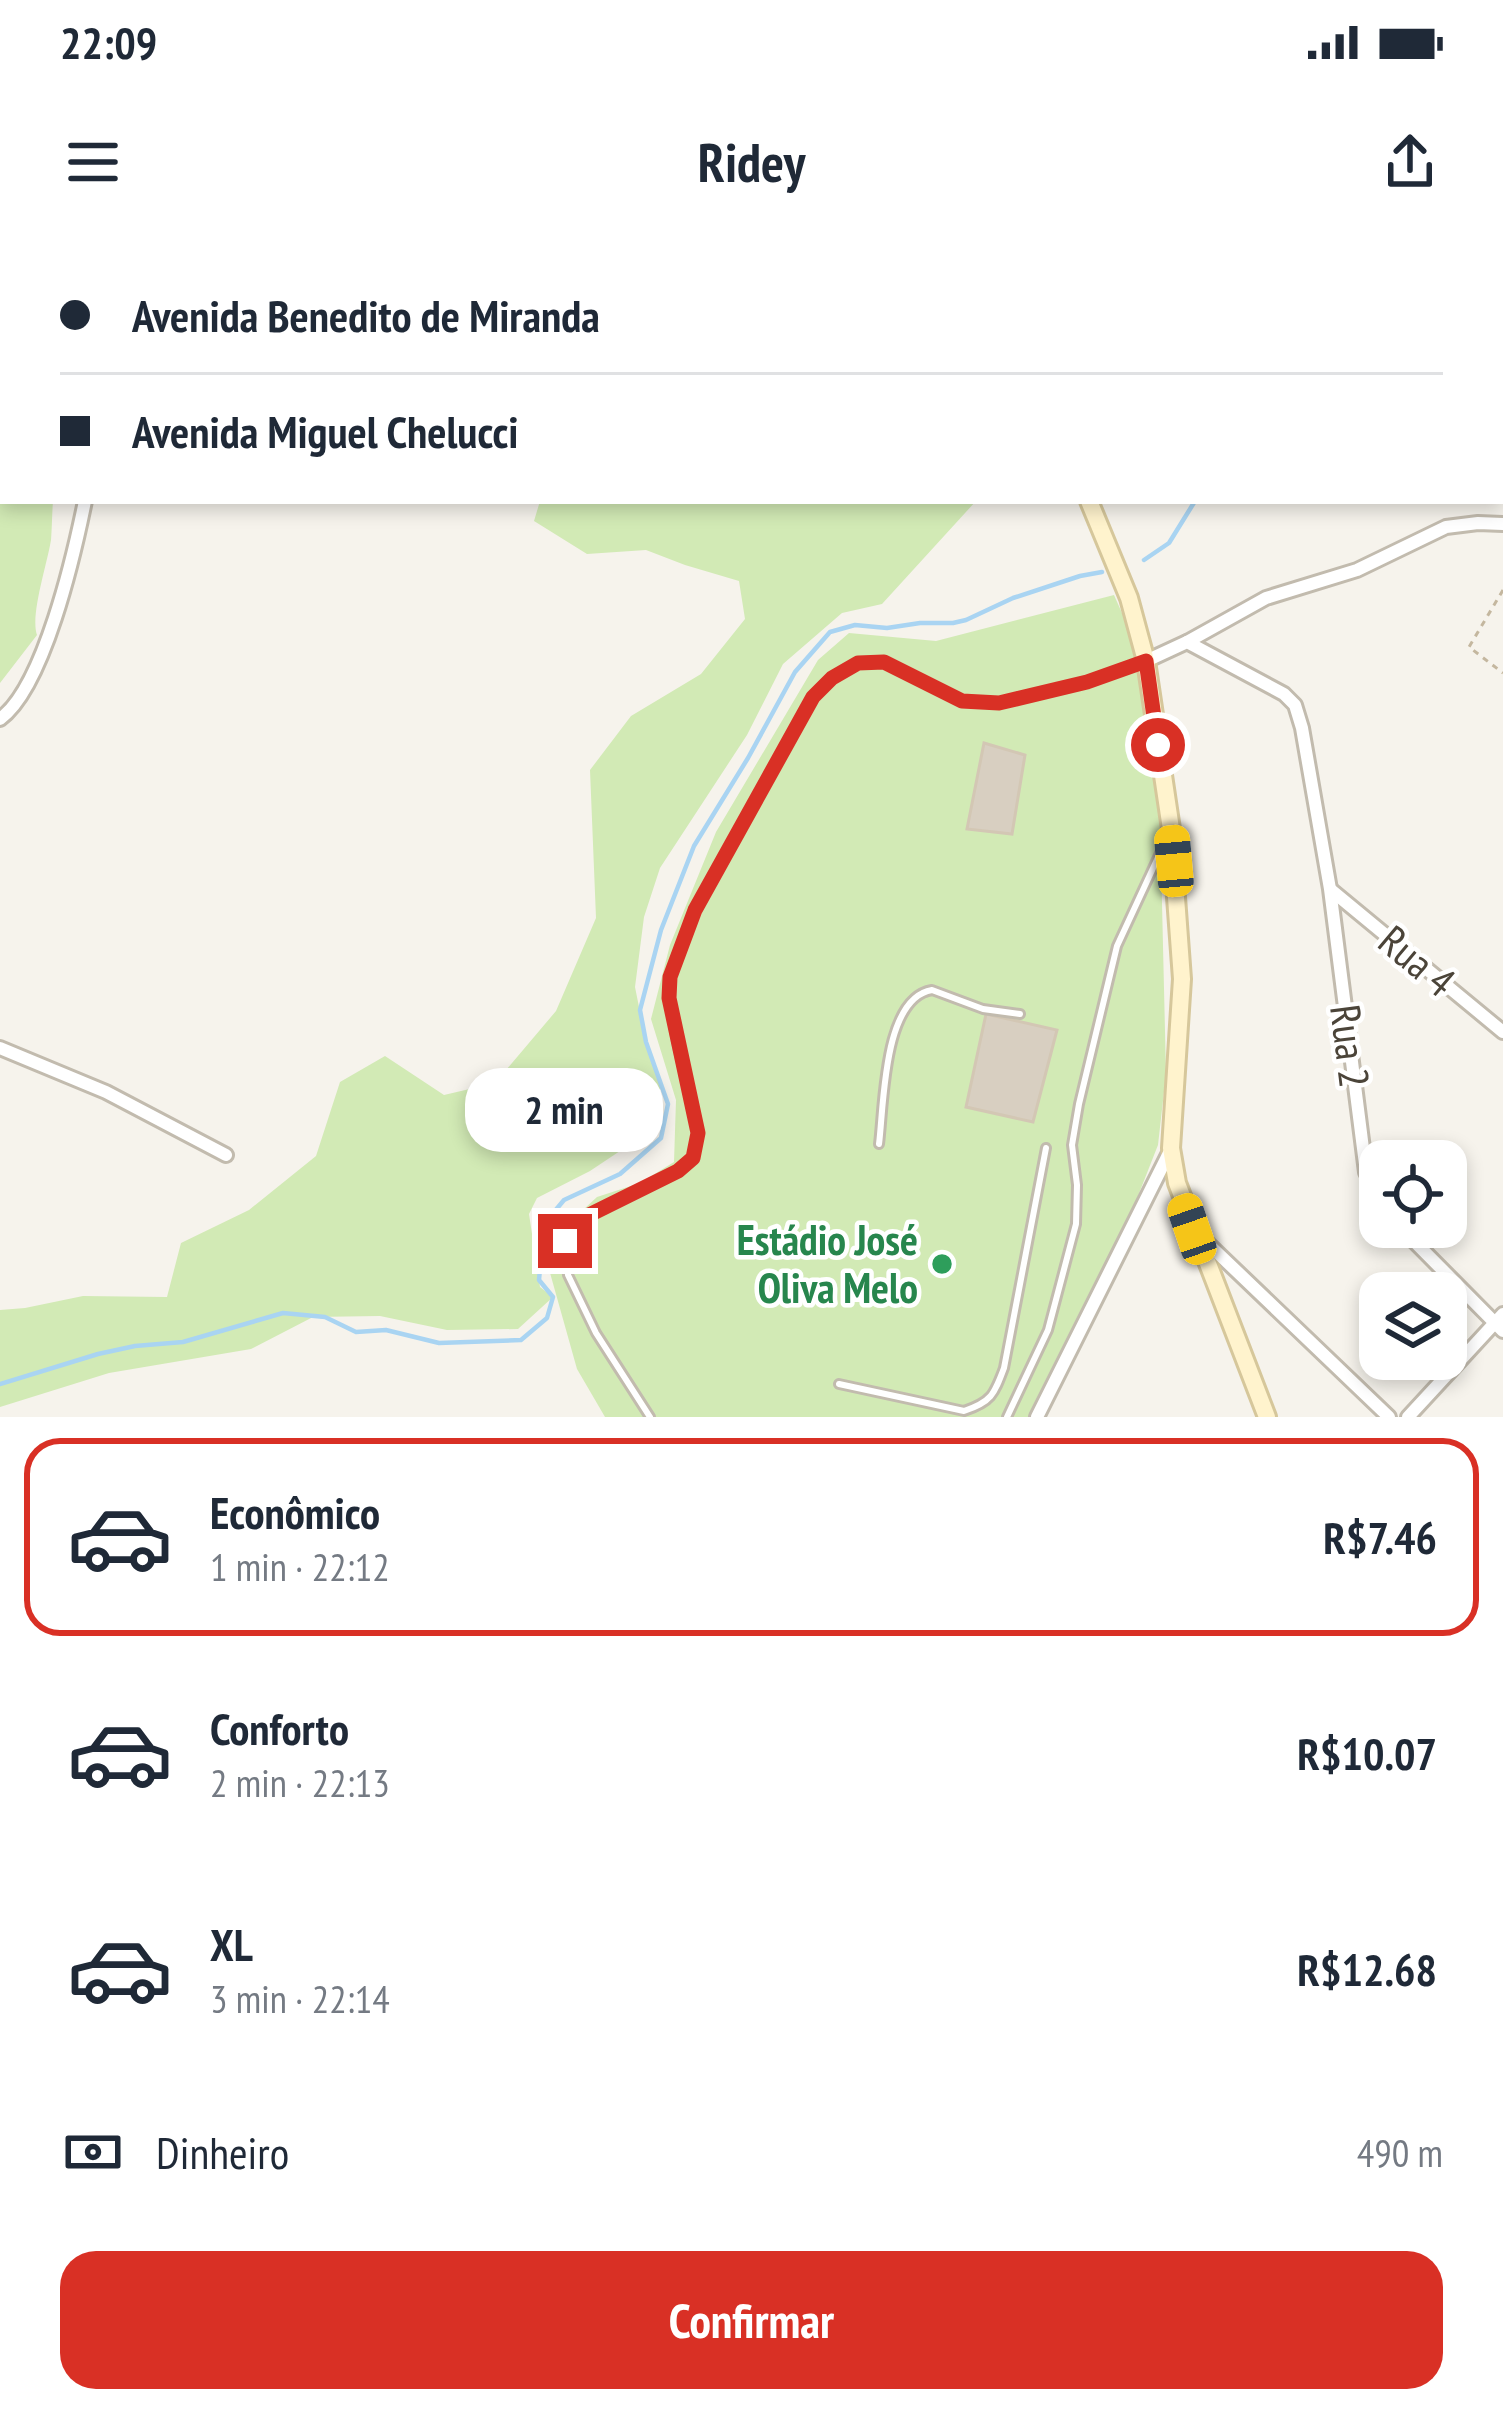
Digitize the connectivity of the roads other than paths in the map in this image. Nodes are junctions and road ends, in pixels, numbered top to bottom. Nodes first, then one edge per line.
1 (84, 504) edge
2 (1090, 504) edge
3 (1503, 524) edge
4 (1187, 642) junction
5 (1146, 661) junction
6 (0, 719) edge
7 (1171, 829) junction
8 (1330, 889) junction
9 (1020, 1014) dead end
10 (1503, 1032) edge
11 (0, 1048) edge
12 (1362, 1140) edge
13 (879, 1144) dead end
14 (1046, 1148) dead end
15 (1171, 1148) junction
16 (226, 1155) dead end
17 (1192, 1229) junction
18 (1422, 1248) edge
19 (1500, 1322) edge
20 (839, 1384) dead end
21 (650, 1417) edge
22 (1007, 1417) edge
23 (1037, 1417) edge
24 (1267, 1417) edge
25 (1389, 1417) edge
26 (1408, 1417) edge

1 - 6 street
2 - 5 street
3 - 4 street
4 - 5 street
4 - 8 street, Rua 2
5 - 7 street
5 - 21 lane
7 - 15 street
7 - 22 lane
8 - 10 street, Rua 4
8 - 12 street, Rua 2
9 - 13 lane
11 - 16 street
14 - 20 lane
15 - 17 street
15 - 23 street
17 - 24 street
17 - 25 street
18 - 19 street
19 - 26 street

